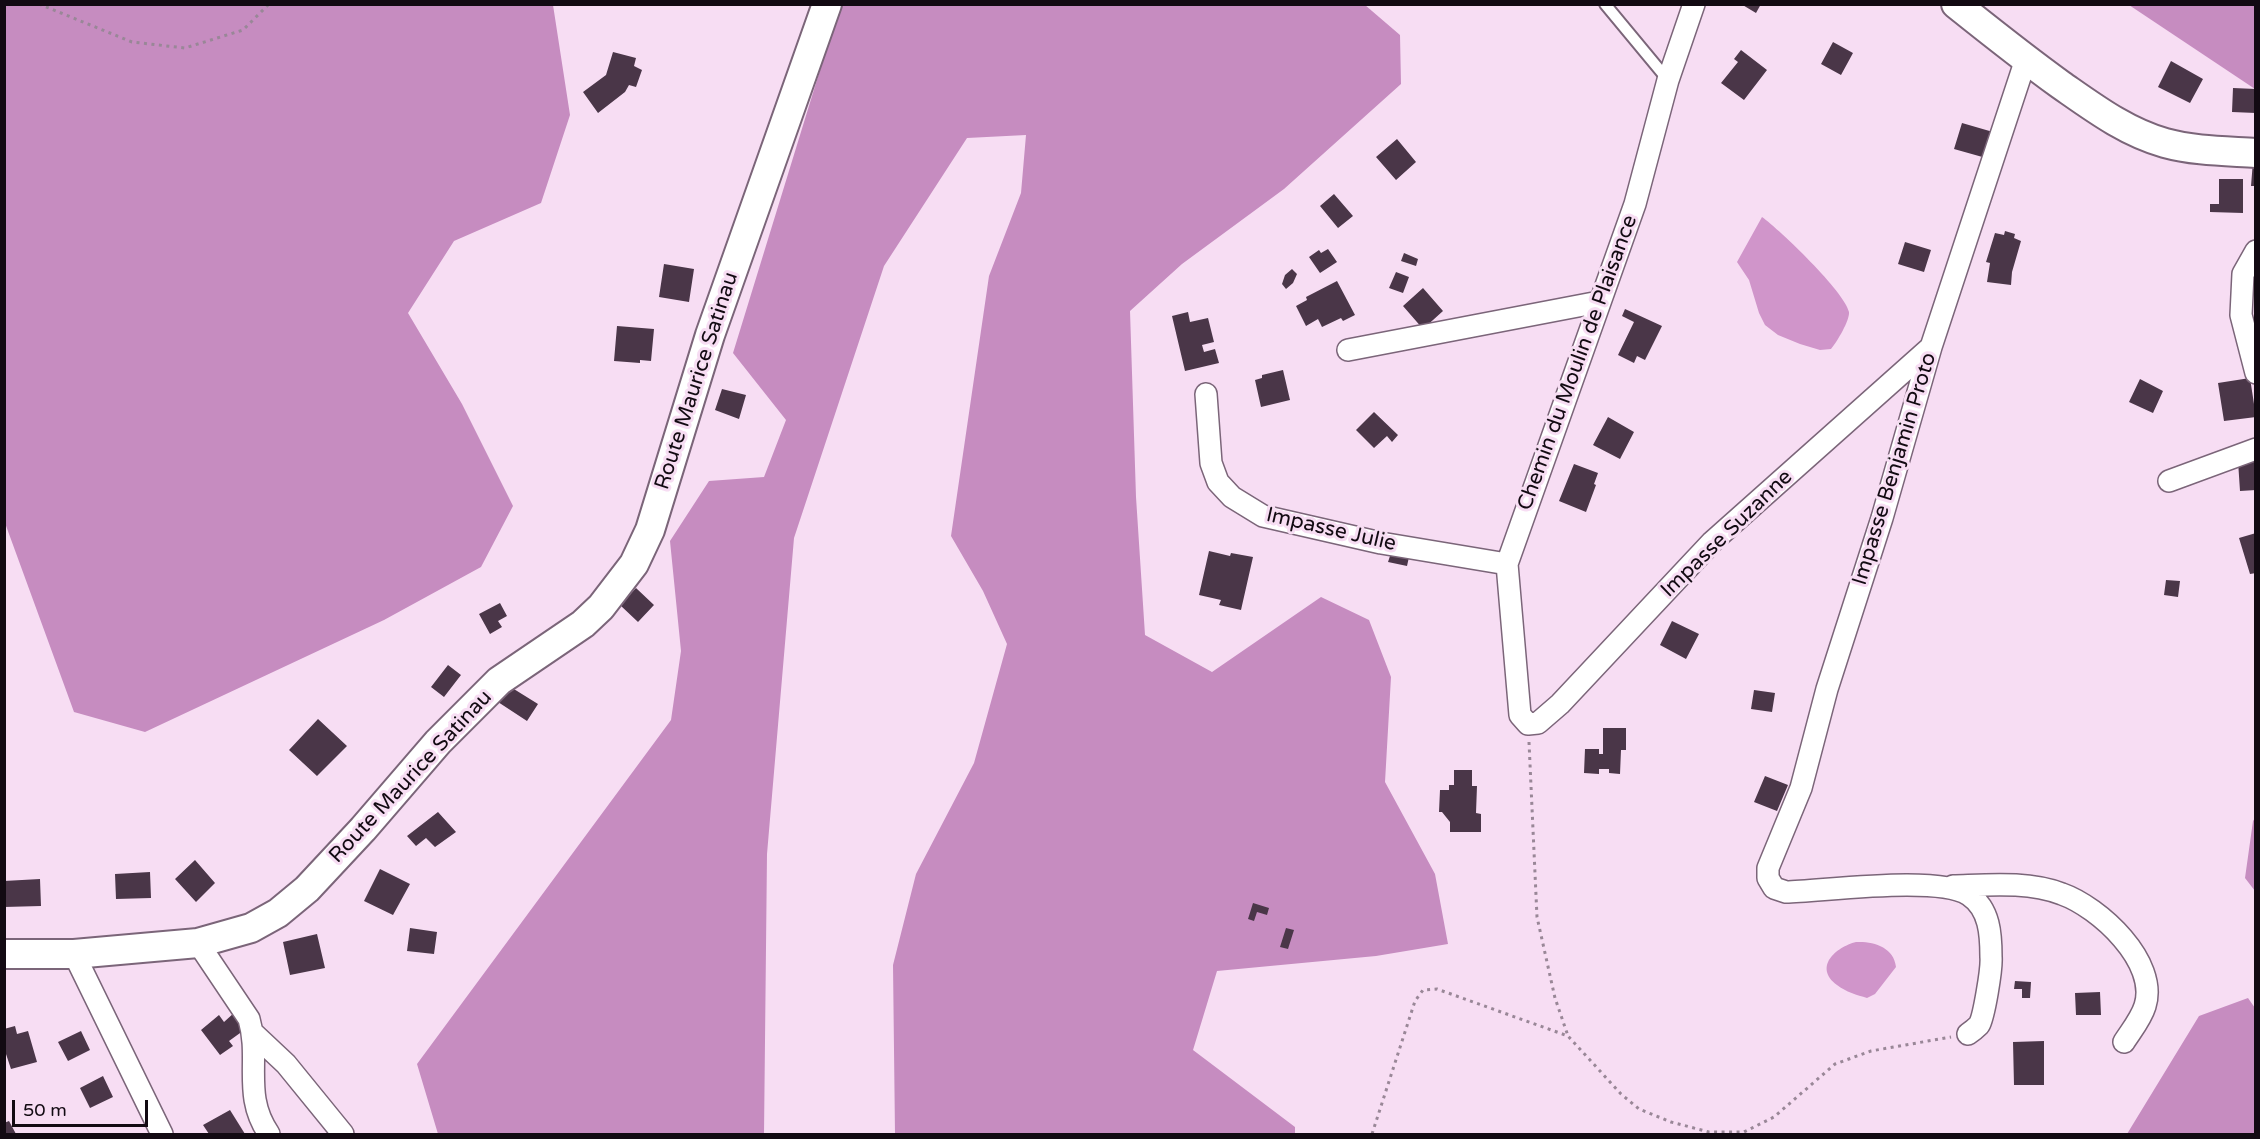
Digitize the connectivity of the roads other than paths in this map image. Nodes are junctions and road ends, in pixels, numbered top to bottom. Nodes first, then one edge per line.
1 (827, 4) edge
2 (1605, 4) edge
3 (1694, 4) edge
4 (1956, 4) edge
5 (2026, 59) junction
6 (1668, 80) junction
7 (2256, 153) edge
8 (2256, 251) edge
9 (1599, 302) junction
10 (1931, 347) junction
11 (1348, 350) dead end
12 (2256, 373) edge
13 (1206, 394) dead end
14 (2256, 449) edge
15 (2169, 481) dead end
16 (1507, 564) junction
17 (1528, 724) joint
18 (1943, 886) junction
19 (198, 943) junction
20 (4, 954) edge
21 (74, 954) junction
22 (253, 1033) junction
23 (1968, 1034) road end
24 (2124, 1042) dead end
25 (162, 1134) edge
26 (269, 1134) edge
27 (343, 1134) edge

1 - 19 main road, Route Maurice Satinau
2 - 6 lane
3 - 6 street, Chemin du Moulin de Plaisance
4 - 5 main road
5 - 7 main road
5 - 10 street, Impasse Benjamin Proto
6 - 9 street, Chemin du Moulin de Plaisance
8 - 12 street
9 - 11 street
9 - 16 street, Chemin du Moulin de Plaisance
10 - 17 street, Impasse Suzanne
10 - 18 street, Impasse Benjamin Proto
13 - 16 street, Impasse Julie
14 - 15 street
16 - 17 street, Chemin du Moulin de Plaisance
18 - 23 street
18 - 24 street
19 - 21 main road, Route Maurice Satinau
19 - 22 street
20 - 21 main road, Route Maurice Satinau
21 - 25 street
22 - 26 street
22 - 27 street

